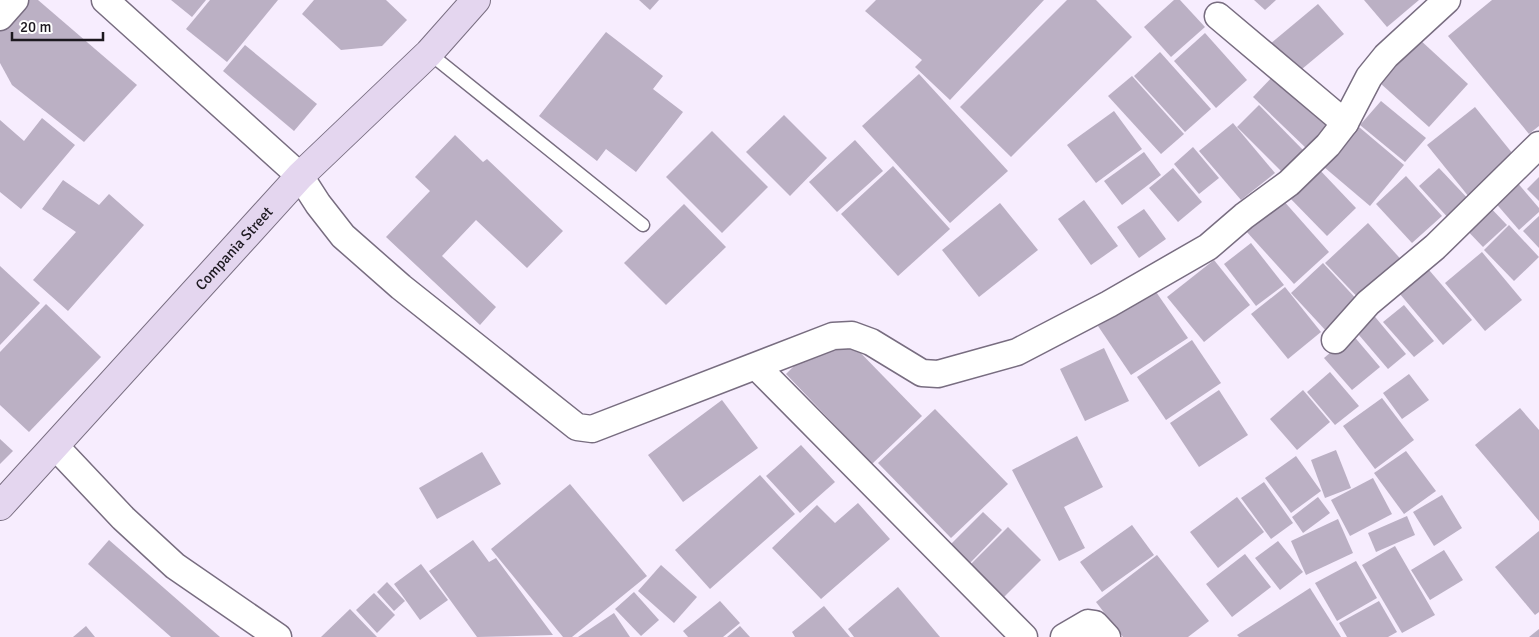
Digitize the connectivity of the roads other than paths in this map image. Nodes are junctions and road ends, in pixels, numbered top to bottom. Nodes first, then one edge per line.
1 (15, 0) edge
2 (105, 0) edge
3 (476, 0) edge
4 (1447, 0) edge
5 (1218, 16) dead end
6 (0, 17) edge
7 (429, 53) junction
8 (1345, 123) junction
9 (1539, 145) edge
10 (300, 176) junction
11 (643, 225) dead end
12 (1335, 340) dead end
13 (757, 367) junction
14 (55, 446) junction
15 (0, 506) edge
16 (278, 637) edge
17 (1024, 637) edge
18 (1064, 637) edge
19 (1107, 637) edge

1 - 6 street
2 - 10 street
3 - 7 street, Compania Street
4 - 8 street
5 - 8 street
7 - 10 street, Compania Street
7 - 11 lane
8 - 13 street
9 - 12 street
10 - 13 street
10 - 14 street, Compania Street
13 - 17 street
14 - 15 street, Compania Street
14 - 16 street
18 - 19 street

